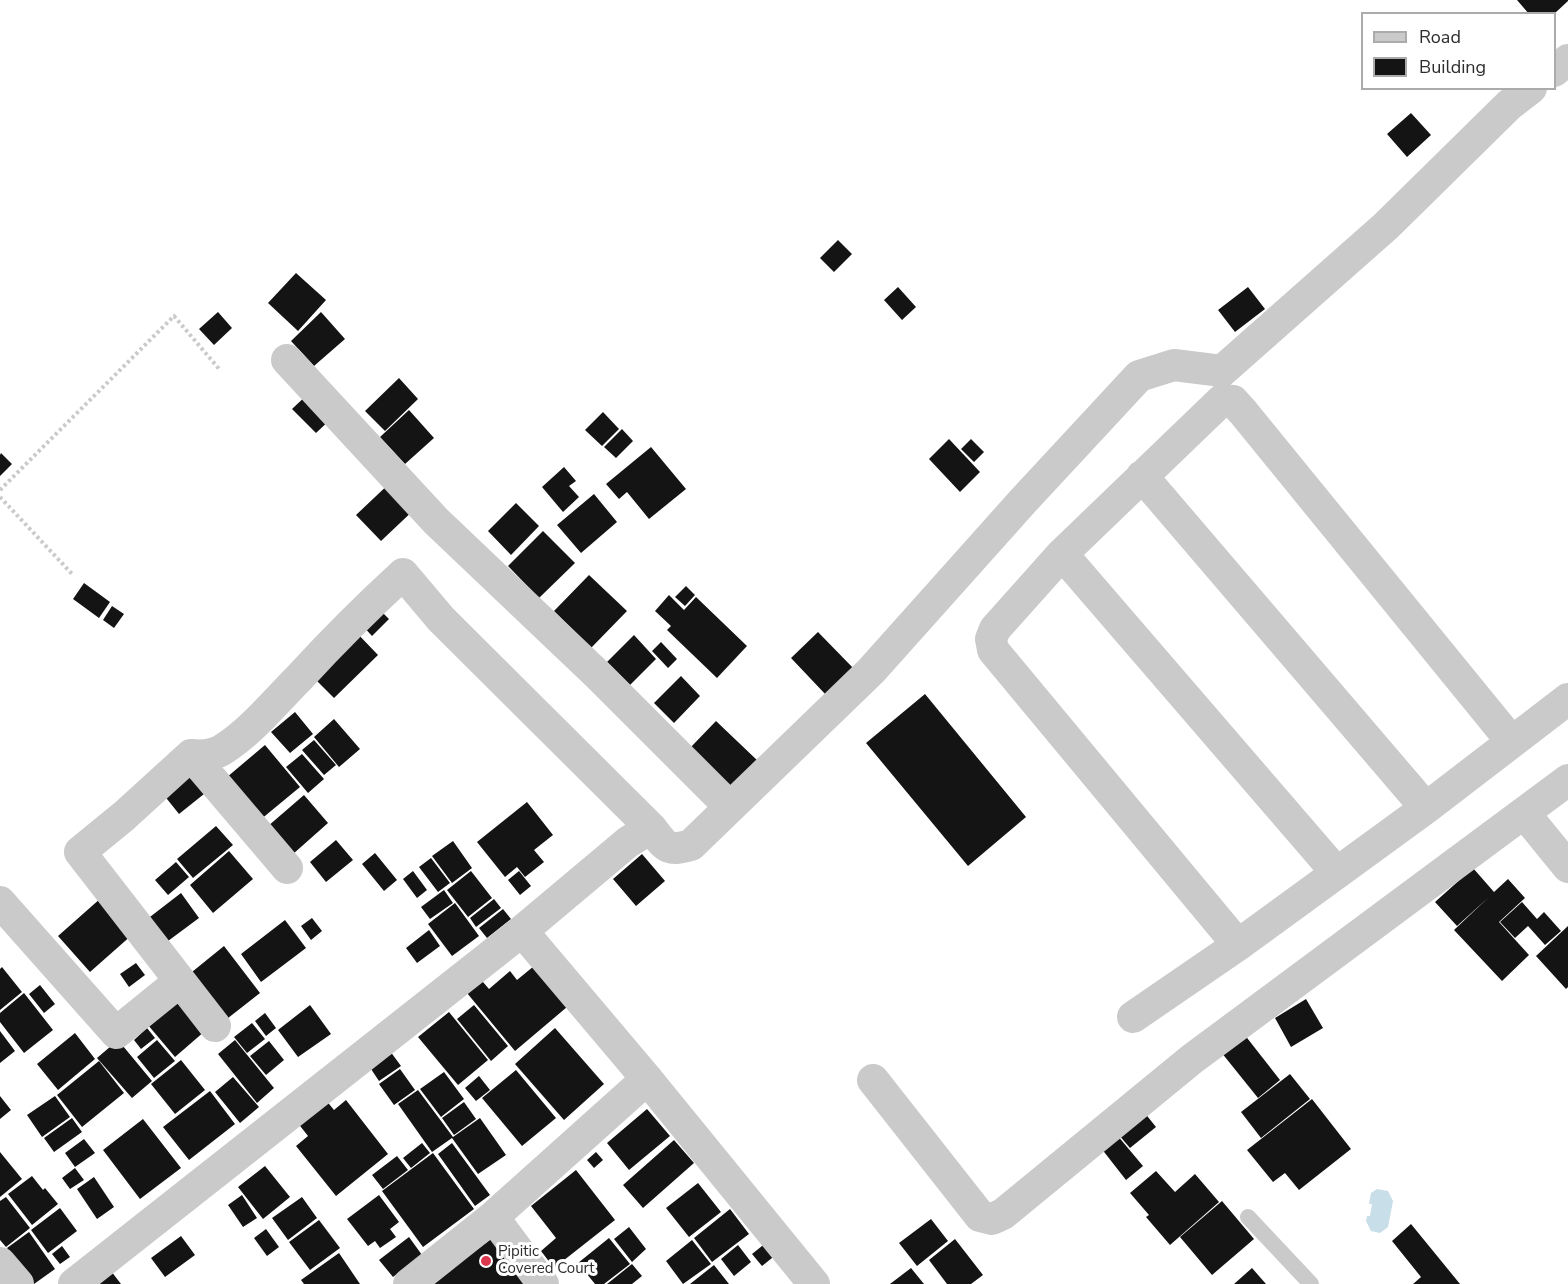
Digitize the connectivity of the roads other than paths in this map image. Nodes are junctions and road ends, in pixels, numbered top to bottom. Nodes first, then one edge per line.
1 (1568, 60) edge
2 (1556, 69) edge
3 (1528, 90) edge
4 (286, 360) dead end
5 (1142, 476) junction
6 (1062, 554) junction
7 (1568, 699) edge
8 (1512, 742) junction
9 (191, 755) junction
10 (1568, 780) edge
11 (730, 807) junction
12 (1426, 808) junction
13 (1524, 813) junction
14 (651, 828) junction
15 (1568, 867) edge
16 (287, 868) dead end
17 (1337, 873) junction
18 (0, 902) edge
19 (522, 931) junction
20 (1238, 945) junction
21 (179, 982) junction
22 (1133, 1017) dead end
23 (214, 1026) dead end
24 (647, 1079) junction
25 (873, 1080) dead end
26 (1248, 1216) dead end
27 (493, 1217) junction
28 (0, 1263) edge
29 (18, 1284) edge
30 (74, 1284) edge
31 (409, 1284) edge
32 (543, 1284) edge
33 (814, 1284) edge
34 (1311, 1284) edge

1 - 2 street
3 - 11 street
4 - 11 street
5 - 6 street
5 - 8 street
5 - 12 street
6 - 17 street
6 - 20 street
7 - 8 street
8 - 12 street
9 - 14 street
9 - 16 street
9 - 21 street
10 - 13 street
11 - 14 street
12 - 17 street
13 - 15 street
13 - 25 street
14 - 19 street
17 - 20 street
18 - 21 street
19 - 24 street
19 - 30 street
20 - 22 street
21 - 23 street
24 - 27 street
24 - 33 street
26 - 34 lane
27 - 31 street
27 - 32 street
28 - 29 street

